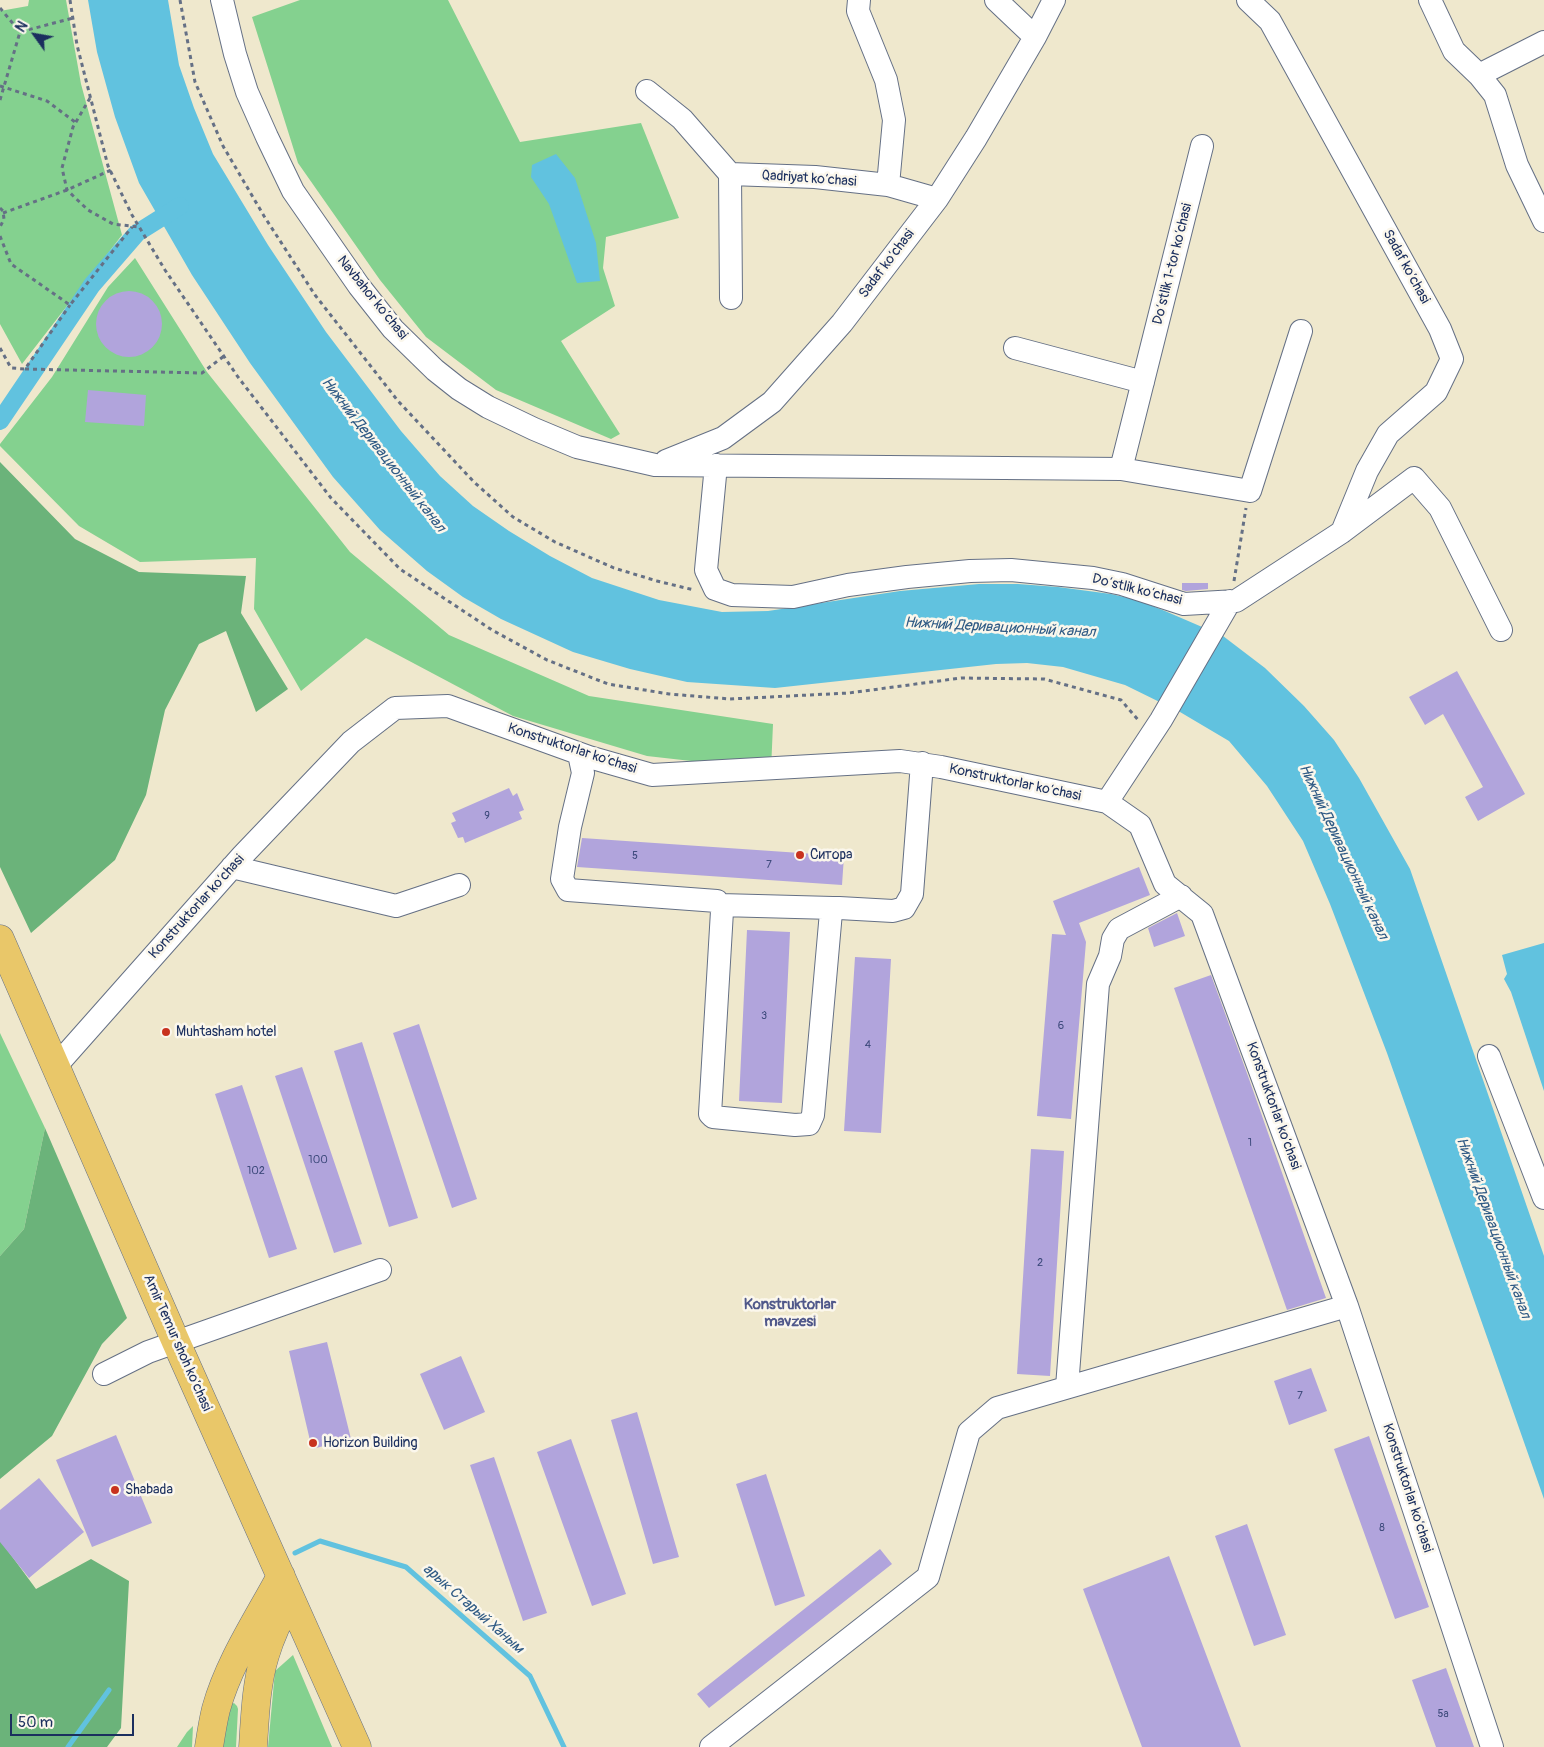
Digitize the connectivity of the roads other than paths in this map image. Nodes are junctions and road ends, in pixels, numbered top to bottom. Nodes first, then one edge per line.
1 (222, 0) edge
2 (859, 0) edge
3 (996, 0) edge
4 (1054, 0) edge
5 (1248, 0) edge
6 (1430, 0) edge
7 (1035, 37) junction
8 (1544, 42) edge
9 (1479, 75) junction
10 (647, 91) dead end
11 (1202, 146) dead end
12 (730, 174) junction
13 (888, 185) junction
14 (937, 200) junction
15 (1544, 221) edge
16 (731, 298) dead end
17 (1301, 331) dead end
18 (1015, 348) dead end
19 (1143, 382) junction
20 (655, 465) junction
21 (716, 465) junction
22 (1121, 469) junction
23 (1342, 532) junction
24 (1230, 601) junction
25 (1501, 630) dead end
26 (579, 754) junction
27 (922, 763) junction
28 (1107, 802) junction
29 (232, 867) junction
30 (459, 885) dead end
31 (1180, 896) junction
32 (720, 905) junction
33 (833, 908) junction
34 (0, 939) edge
35 (1489, 1056) dead end
36 (56, 1066) junction
37 (1544, 1198) edge
38 (380, 1270) dead end
39 (1347, 1306) junction
40 (176, 1342) junction
41 (104, 1374) dead end
42 (1067, 1388) junction
43 (286, 1587) junction
44 (209, 1747) edge
45 (253, 1747) edge
46 (357, 1747) edge
47 (711, 1747) edge
48 (1492, 1747) edge

1 - 20 street, Navbahor ko‘chasi
2 - 13 street
3 - 7 street
4 - 7 street, Sadaf ko‘chasi
5 - 23 street, Sadaf ko‘chasi
6 - 9 street
7 - 14 street, Sadaf ko‘chasi
8 - 9 street
9 - 15 street
10 - 12 street
11 - 19 street, Do‘stlik 1-tor ko‘chasi
12 - 13 street, Qadriyat ko‘chasi
12 - 16 street
13 - 14 street, Qadriyat ko‘chasi
14 - 20 street, Sadaf ko‘chasi
17 - 22 street
18 - 19 street
19 - 22 street, Do‘stlik 1-tor ko‘chasi
20 - 21 street
21 - 22 street
21 - 24 street, Do‘stlik ko‘chasi
23 - 24 street, Do‘stlik ko‘chasi
23 - 25 street, Do‘stlik ko‘chasi
24 - 28 street
26 - 27 street, Konstruktorlar ko‘chasi
26 - 29 street, Konstruktorlar ko‘chasi
26 - 32 street
27 - 28 street, Konstruktorlar ko‘chasi
27 - 33 street
28 - 31 street, Konstruktorlar ko‘chasi
29 - 30 street
29 - 36 street, Konstruktorlar ko‘chasi
31 - 39 street, Konstruktorlar ko‘chasi
31 - 42 street
32 - 33 street
32 - 33 street
34 - 36 main road, Amir Temur shoh ko‘chasi
35 - 37 street
36 - 40 main road, Amir Temur shoh ko‘chasi
38 - 40 street
39 - 42 street
39 - 48 street, Konstruktorlar ko‘chasi
40 - 41 street
40 - 43 main road, Amir Temur shoh ko‘chasi
42 - 47 street
43 - 44 main road
43 - 45 main road
43 - 46 main road, Amir Temur shoh ko‘chasi

